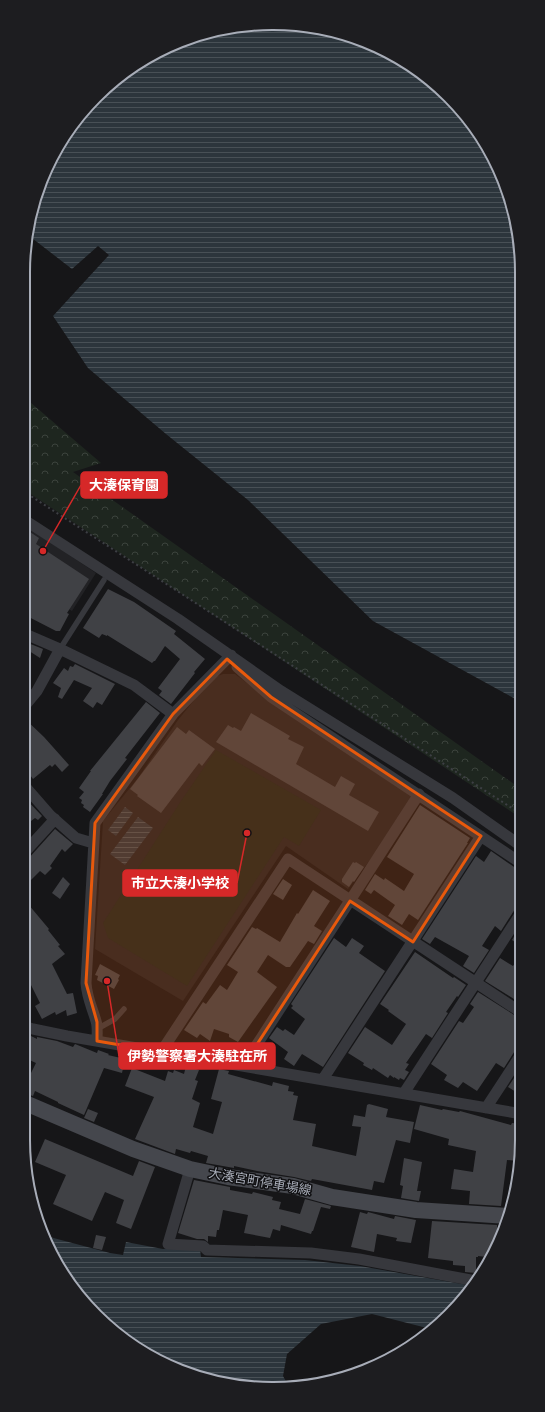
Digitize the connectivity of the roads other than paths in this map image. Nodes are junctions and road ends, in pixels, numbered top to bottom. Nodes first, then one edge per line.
1 (30, 524) edge
2 (104, 580) dead end
3 (30, 636) edge
4 (60, 649) junction
5 (229, 657) junction
6 (30, 700) edge
7 (173, 714) junction
8 (418, 794) junction
9 (30, 798) edge
10 (55, 819) junction
11 (480, 836) junction
12 (515, 842) edge
13 (93, 843) junction
14 (30, 846) edge
15 (515, 859) edge
16 (350, 901) junction
17 (515, 924) edge
18 (413, 942) junction
19 (476, 983) junction
20 (515, 1008) edge
21 (124, 1009) dead end
22 (30, 1029) edge
23 (97, 1029) junction
24 (97, 1041) junction
25 (161, 1052) junction
26 (515, 1064) edge
27 (243, 1066) junction
28 (323, 1079) junction
29 (404, 1093) junction
30 (30, 1105) edge
31 (486, 1108) junction
32 (515, 1113) edge
33 (190, 1169) junction
34 (502, 1216) edge
35 (470, 1280) edge

1 - 5 street
2 - 4 lane
3 - 4 street
4 - 6 street
4 - 7 street
5 - 7 street
5 - 8 street
5 - 12 street
7 - 13 street
8 - 11 street
8 - 16 street
9 - 10 street
10 - 13 street
10 - 14 street
11 - 15 street
11 - 18 street
13 - 23 street
16 - 18 street
16 - 25 street
16 - 27 street
17 - 19 street
18 - 19 street
18 - 28 street
19 - 20 street
19 - 29 street
21 - 23 lane
22 - 24 street
23 - 24 street
24 - 25 street
25 - 27 street
26 - 31 street
27 - 28 street
28 - 29 street
29 - 31 street
30 - 33 main road, 大湊宮町停車場線
31 - 32 street
33 - 34 main road, 大湊宮町停車場線
33 - 35 street

